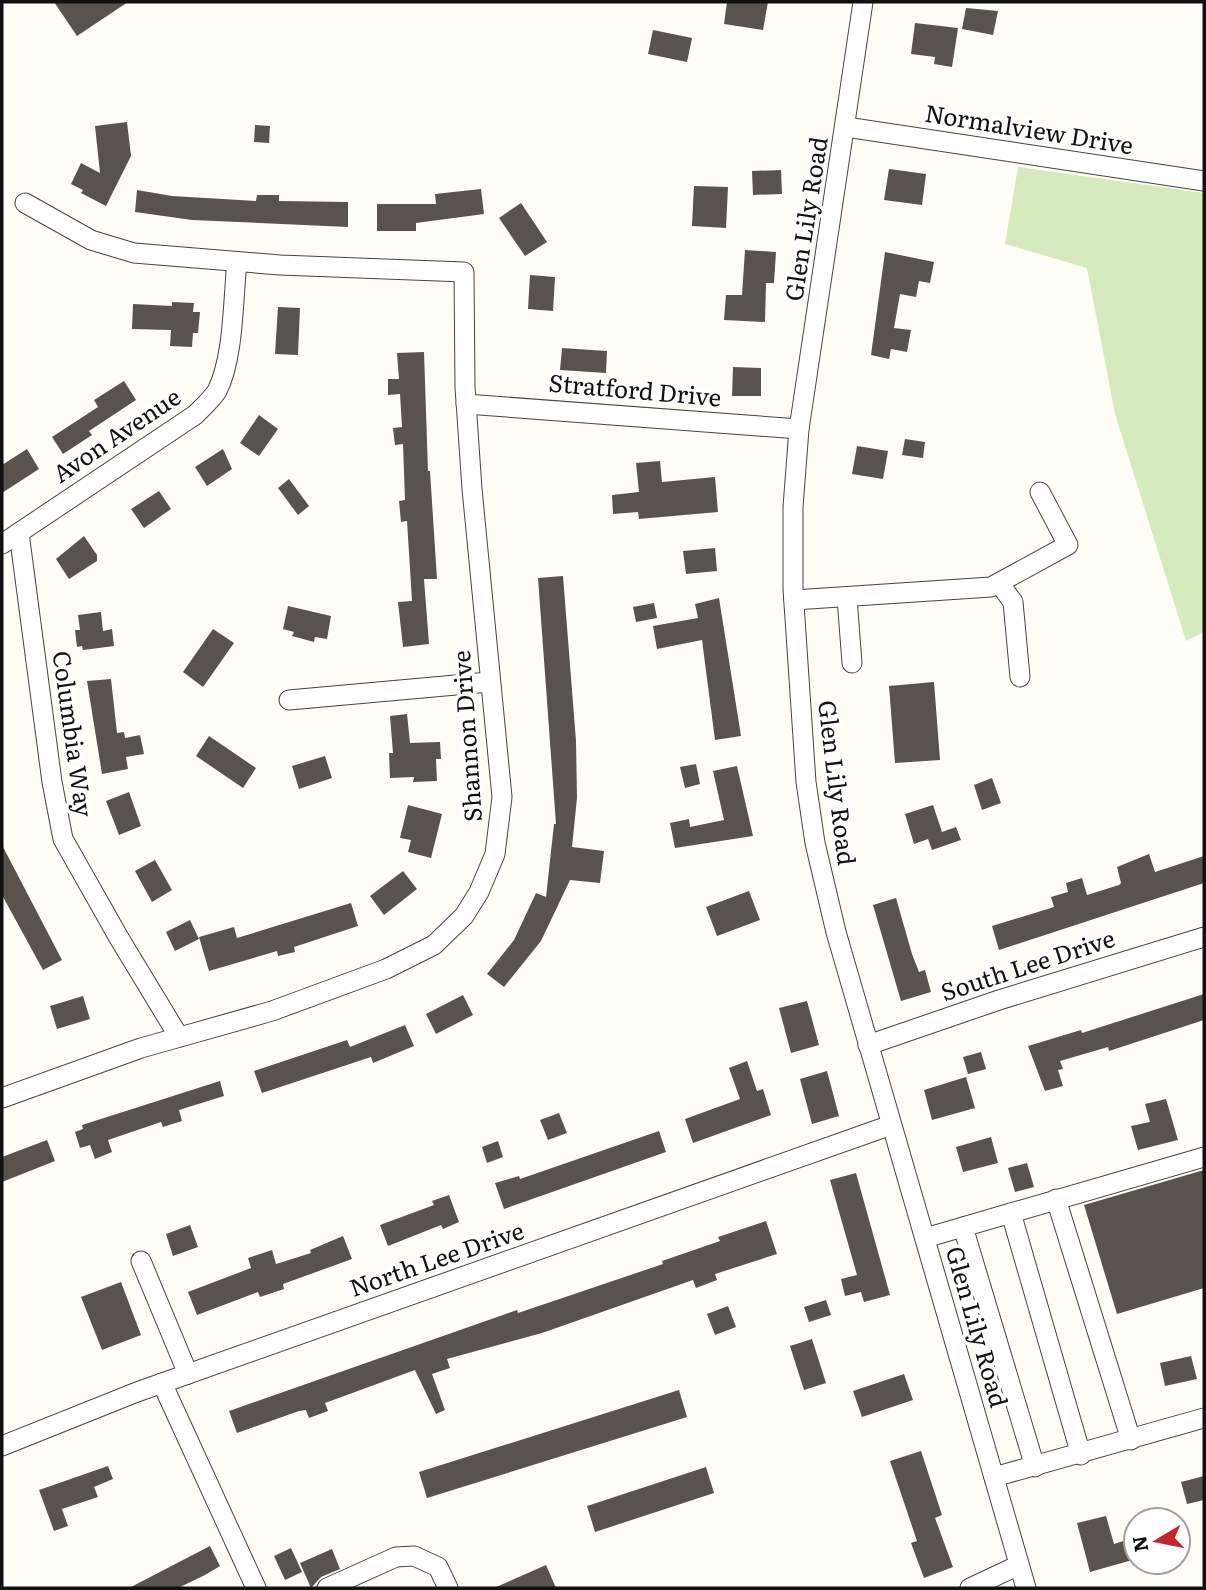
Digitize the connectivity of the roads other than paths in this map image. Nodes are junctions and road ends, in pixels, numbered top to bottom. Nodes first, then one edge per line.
1 (863, 2) edge
2 (846, 127) junction
3 (1204, 181) edge
4 (24, 203) dead end
5 (237, 262) junction
6 (466, 404) junction
7 (799, 429) junction
8 (1040, 492) dead end
9 (19, 533) junction
10 (2, 544) edge
11 (999, 583) junction
12 (847, 598) junction
13 (794, 600) junction
14 (852, 663) dead end
15 (1020, 677) dead end
16 (489, 682) junction
17 (289, 700) dead end
18 (1204, 937) edge
19 (180, 1037) junction
20 (868, 1045) junction
21 (2, 1098) edge
22 (891, 1125) junction
23 (1204, 1157) edge
24 (1056, 1199) junction
25 (1011, 1213) junction
26 (963, 1227) junction
27 (925, 1238) junction
28 (141, 1261) dead end
29 (188, 1374) junction
30 (162, 1383) junction
31 (1204, 1419) edge
32 (1131, 1440) junction
33 (2, 1446) edge
34 (1082, 1455) junction
35 (1035, 1467) junction
36 (994, 1477) junction
37 (1019, 1565) junction
38 (256, 1588) edge
39 (327, 1588) edge
40 (447, 1588) edge
41 (971, 1588) edge
42 (1026, 1588) edge

1 - 2 street, Glen Lily Road
2 - 3 street, Normalview Drive
2 - 7 street, Glen Lily Road
4 - 5 street
5 - 6 street, Shannon Drive
5 - 9 street, Avon Avenue
6 - 7 street, Stratford Drive
6 - 16 street, Shannon Drive
7 - 13 street, Glen Lily Road
8 - 11 street
9 - 10 street, Avon Avenue
9 - 19 street, Columbia Way
11 - 12 street
11 - 15 street
12 - 13 street
12 - 14 street
13 - 20 street, Glen Lily Road
16 - 17 street
16 - 19 street, Shannon Drive
18 - 20 street, South Lee Drive
19 - 21 street, Shannon Drive
20 - 22 street, Glen Lily Road
22 - 27 street, Glen Lily Road
22 - 29 street, North Lee Drive
23 - 24 street
24 - 25 street
24 - 32 street
25 - 26 street
25 - 34 street
26 - 27 street
26 - 35 street
27 - 36 street, Glen Lily Road
28 - 29 street
29 - 30 street, North Lee Drive
30 - 33 street, North Lee Drive
30 - 38 street
31 - 32 street
32 - 34 street
34 - 35 street
35 - 36 street
36 - 37 street, Glen Lily Road
37 - 41 street
37 - 42 street, Glen Lily Road
39 - 40 street

